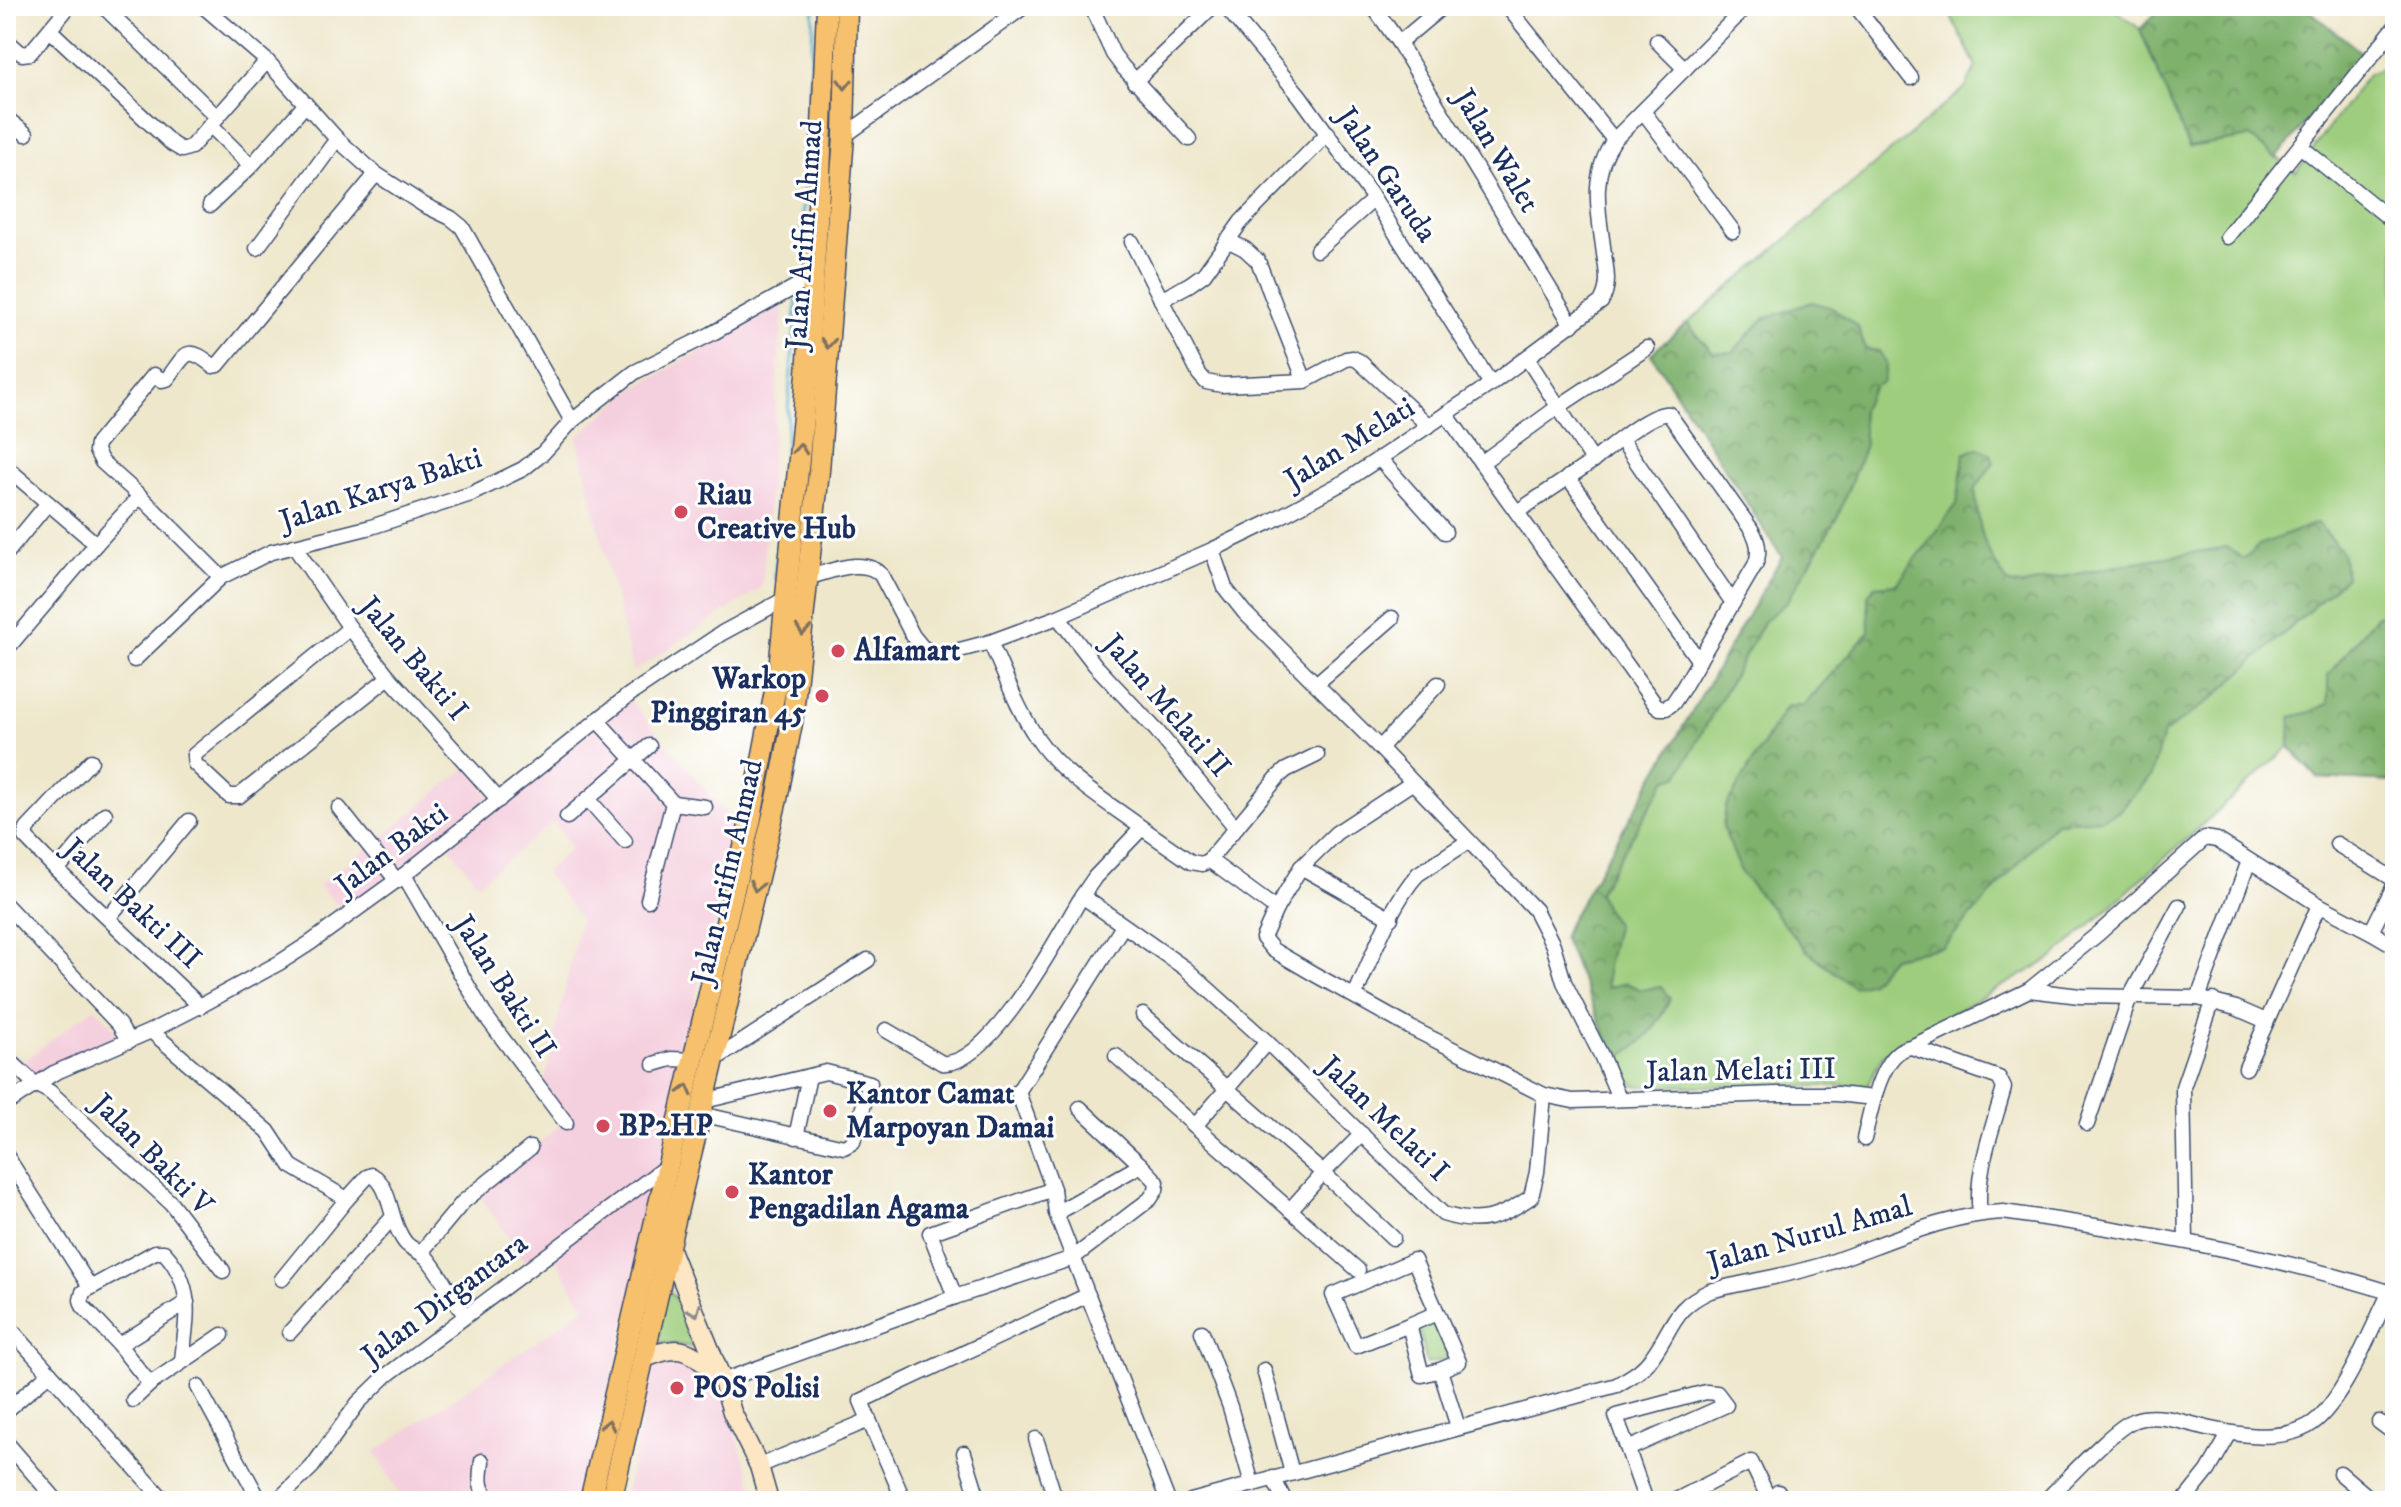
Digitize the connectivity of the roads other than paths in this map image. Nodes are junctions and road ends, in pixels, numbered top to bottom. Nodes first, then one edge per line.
1 (69, 6) edge
2 (103, 6) edge
3 (203, 6) edge
4 (827, 6) edge
5 (847, 6) edge
6 (1025, 6) edge
7 (1091, 6) edge
8 (1213, 6) edge
9 (1225, 6) edge
10 (1373, 6) edge
11 (1443, 6) edge
12 (1507, 6) edge
13 (1746, 6) edge
14 (1856, 6) edge
15 (2395, 27) edge
16 (51, 31) junction
17 (6, 40) edge
18 (1657, 41) dead end
19 (1399, 43) junction
20 (267, 61) junction
21 (1685, 69) junction
22 (1911, 78) dead end
23 (1134, 82) junction
24 (306, 104) junction
25 (1643, 111) junction
26 (6, 118) edge
27 (213, 121) junction
28 (1328, 133) junction
29 (26, 134) dead end
30 (844, 136) junction
31 (337, 139) junction
32 (1189, 139) dead end
33 (1614, 140) junction
34 (2300, 146) junction
35 (251, 166) junction
36 (376, 174) junction
37 (830, 175) junction
38 (1374, 199) junction
39 (210, 205) dead end
40 (2395, 223) edge
41 (1733, 231) dead end
42 (2227, 237) dead end
43 (1227, 240) junction
44 (1132, 242) dead end
45 (257, 248) dead end
46 (1317, 250) dead end
47 (813, 277) junction
48 (1161, 300) junction
49 (1572, 325) junction
50 (1647, 348) dead end
51 (1527, 358) junction
52 (1305, 381) junction
53 (1491, 384) junction
54 (1558, 407) junction
55 (1446, 414) junction
56 (572, 421) junction
57 (1429, 426) junction
58 (1621, 439) junction
59 (1379, 458) junction
60 (1593, 461) junction
61 (1481, 463) junction
62 (6, 467) edge
63 (1568, 477) junction
64 (140, 496) junction
65 (48, 503) junction
66 (1517, 512) junction
67 (1445, 532) dead end
68 (96, 544) junction
69 (294, 546) junction
70 (1212, 550) junction
71 (6, 554) edge
72 (221, 577) junction
73 (809, 577) junction
74 (785, 599) junction
75 (1733, 603) junction
76 (1058, 617) junction
77 (1392, 618) dead end
78 (350, 628) junction
79 (990, 642) junction
80 (6, 650) edge
81 (134, 660) dead end
82 (1699, 661) junction
83 (389, 677) junction
84 (1316, 684) junction
85 (1438, 684) dead end
86 (597, 720) junction
87 (649, 746) dead end
88 (1380, 748) junction
89 (1317, 755) dead end
90 (91, 761) dead end
91 (632, 761) junction
92 (1412, 783) junction
93 (588, 799) junction
94 (499, 800) junction
95 (673, 803) junction
96 (705, 807) dead end
97 (339, 808) dead end
98 (105, 814) dead end
99 (567, 817) dead end
100 (189, 821) dead end
101 (1142, 828) junction
102 (1236, 828) junction
103 (625, 841) dead end
104 (1469, 841) junction
105 (2337, 844) dead end
106 (1209, 860) junction
107 (2249, 861) junction
108 (1301, 867) junction
109 (57, 870) junction
110 (401, 878) junction
111 (2395, 882) edge
112 (1082, 896) junction
113 (648, 900) dead end
114 (6, 905) edge
115 (2319, 905) junction
116 (2179, 906) dead end
117 (1276, 909) junction
118 (108, 918) junction
119 (1391, 918) junction
120 (1123, 926) junction
121 (2371, 932) junction
122 (733, 938) junction
123 (2395, 946) edge
124 (868, 960) dead end
125 (2029, 990) junction
126 (1355, 995) junction
127 (2130, 997) junction
128 (2206, 999) junction
129 (200, 1006) junction
130 (1143, 1015) dead end
131 (2266, 1021) junction
132 (886, 1030) dead end
133 (151, 1031) junction
134 (129, 1041) junction
135 (1267, 1042) junction
136 (1911, 1047) junction
137 (1116, 1056) dead end
138 (6, 1057) edge
139 (704, 1060) junction
140 (654, 1064) dead end
141 (2246, 1068) dead end
142 (809, 1076) junction
143 (35, 1084) junction
144 (1226, 1089) junction
145 (1544, 1095) junction
146 (1619, 1098) junction
147 (1874, 1098) junction
148 (6, 1104) edge
149 (702, 1107) junction
150 (1080, 1108) dead end
151 (566, 1123) dead end
152 (2087, 1124) dead end
153 (1195, 1126) junction
154 (1362, 1134) junction
155 (796, 1137) junction
156 (1864, 1139) dead end
157 (530, 1148) dead end
158 (6, 1155) edge
159 (668, 1165) junction
160 (1141, 1165) junction
161 (1323, 1173) junction
162 (1053, 1189) junction
163 (347, 1199) junction
164 (1290, 1210) junction
165 (1056, 1213) junction
166 (1980, 1213) junction
167 (392, 1218) junction
168 (1393, 1238) dead end
169 (2186, 1241) junction
170 (669, 1247) junction
171 (423, 1255) junction
172 (1073, 1258) junction
173 (1358, 1270) dead end
174 (223, 1271) dead end
175 (282, 1279) dead end
176 (90, 1287) junction
177 (2392, 1293) edge
178 (1088, 1295) junction
179 (955, 1297) junction
180 (187, 1302) junction
181 (1437, 1313) junction
182 (465, 1316) junction
183 (6, 1324) edge
184 (1409, 1325) junction
185 (290, 1332) dead end
186 (1202, 1332) dead end
187 (222, 1335) dead end
188 (119, 1345) junction
189 (643, 1359) junction
190 (182, 1361) junction
191 (1264, 1370) dead end
192 (1440, 1370) junction
193 (50, 1373) junction
194 (721, 1378) junction
195 (150, 1384) junction
196 (198, 1387) dead end
197 (133, 1400) dead end
198 (6, 1411) edge
199 (869, 1420) junction
200 (2379, 1422) dead end
201 (1458, 1427) junction
202 (2230, 1433) junction
203 (2395, 1434) edge
204 (1036, 1439) dead end
205 (6, 1442) edge
206 (1628, 1449) junction
207 (964, 1453) dead end
208 (482, 1461) dead end
209 (759, 1466) junction
210 (1292, 1473) junction
211 (2340, 1473) dead end
212 (1273, 1478) junction
213 (1252, 1484) junction
214 (162, 1498) dead end
215 (1777, 1498) edge
216 (57, 1501) edge
217 (260, 1501) edge
218 (277, 1501) edge
219 (492, 1501) edge
220 (590, 1501) edge
221 (611, 1501) edge
222 (769, 1501) edge
223 (904, 1501) edge
224 (979, 1501) edge
225 (1056, 1501) edge
226 (1168, 1501) edge
227 (1191, 1501) edge
228 (1285, 1501) edge
229 (1646, 1501) edge
230 (1674, 1501) edge
231 (2045, 1501) edge
232 (2184, 1501) edge
233 (2373, 1501) edge

1 - 16 street
2 - 27 street
3 - 20 street
4 - 37 main road, Jalan Arifin Ahmad
5 -> 30 main road, Jalan Arifin Ahmad
6 - 30 street
7 - 23 street
8 - 23 street
9 - 28 street, Jalan Garuda
10 - 19 street, Jalan Walet
11 - 19 street
12 - 33 street
13 - 21 street, Jalan Melati
14 - 22 street
15 - 34 street
16 - 17 street
16 - 27 street
18 - 21 street
19 - 49 street, Jalan Walet
20 - 24 street
20 - 27 street
21 - 25 street, Jalan Melati
23 - 32 street
24 - 31 street
24 - 35 street
25 - 33 street, Jalan Melati
25 - 41 street
26 - 29 street
27 - 35 street
28 - 38 street, Jalan Garuda
28 - 43 street
30 - 37 main road, Jalan Arifin Ahmad
31 - 36 street
31 - 45 street
33 - 49 street, Jalan Melati
34 - 40 street
34 - 42 street
35 - 39 street
36 - 56 street
36 - 64 street
37 - 47 main road, Jalan Arifin Ahmad
37 -> 73 main road, Jalan Arifin Ahmad
38 - 46 street
38 - 53 street, Jalan Garuda
43 - 48 street
43 - 52 street
44 - 48 street
47 - 56 street, Jalan Karya Bakti
74 -> 47 main road, Jalan Arifin Ahmad
48 - 52 street
49 - 51 street, Jalan Melati
50 - 54 street
51 - 53 street, Jalan Melati
51 - 54 street
52 - 57 street
53 - 55 street, Jalan Melati
54 - 60 street
54 - 61 street
55 - 57 street, Jalan Melati
55 - 61 street
56 - 69 street, Jalan Karya Bakti
57 - 59 street, Jalan Melati
58 - 60 street
58 - 75 street
58 - 75 street
59 - 67 street
59 - 70 street, Jalan Melati
60 - 63 street
61 - 66 street
62 - 65 street
63 - 66 street
63 - 82 street
64 - 68 street
64 - 72 street
65 - 68 street
65 - 71 street
66 - 82 street
68 - 80 street
69 - 72 street, Jalan Karya Bakti
69 - 78 street, Jalan Bakti I
70 - 76 street, Jalan Melati
70 - 84 street, Jalan Melati III
72 - 81 street, Jalan Karya Bakti
73 - 79 street, Jalan Melati
73 -> 122 main road, Jalan Arifin Ahmad
74 - 86 street, Jalan Bakti
74 - 122 main road, Jalan Arifin Ahmad
75 - 82 street
76 - 79 street, Jalan Melati
76 - 102 street, Jalan Melati II
77 - 84 street
78 - 83 street, Jalan Bakti I
78 - 83 street
79 - 101 street
83 - 94 street, Jalan Bakti I
84 - 88 street, Jalan Melati III
85 - 88 street
86 - 91 street
86 - 94 street, Jalan Bakti
87 - 91 street
88 - 92 street, Jalan Melati III
89 - 102 street
90 - 109 street, Jalan Bakti III
91 - 93 street
91 - 95 street
92 - 104 street, Jalan Melati III
92 - 108 street
93 - 99 street
93 - 103 street
94 - 110 street, Jalan Bakti
95 - 96 street
95 - 113 street
97 - 110 street, Jalan Bakti II
98 - 109 street
100 - 118 street
101 - 106 street
101 - 112 street
102 - 106 street
104 - 119 street
104 - 146 street, Jalan Melati III
105 - 111 street
106 - 117 street
107 - 115 street
107 - 125 street
107 - 128 street
108 - 117 street
108 - 119 street
109 - 118 street, Jalan Bakti III
110 - 129 street, Jalan Bakti
110 - 151 street, Jalan Bakti II
111 - 121 street
112 - 120 street, Jalan Melati I
112 - 132 street
114 - 134 street
115 - 121 street
115 - 131 street
116 - 127 street
117 - 126 street
118 - 129 street, Jalan Bakti III
119 - 126 street
120 - 135 street, Jalan Melati I
120 - 162 street
121 - 123 street
122 - 139 main road, Jalan Arifin Ahmad
124 - 139 street
125 - 127 street
125 - 136 street
126 - 145 street
127 - 128 street
127 - 152 street
128 - 131 street
128 - 169 street
129 - 133 street, Jalan Bakti
130 - 144 street
131 - 141 street
133 - 134 street, Jalan Bakti
133 - 163 street
134 - 143 street, Jalan Bakti
135 - 144 street
135 - 154 street, Jalan Melati I
136 - 147 street, Jalan Melati III
136 - 166 street
137 - 153 street
138 - 143 street, Jalan Bakti V
139 - 140 street
139 - 149 main road, Jalan Arifin Ahmad
159 -> 139 main road, Jalan Arifin Ahmad
142 - 149 street
142 - 155 street
142 - 155 street
143 - 148 street, Jalan Bakti
143 - 174 street, Jalan Bakti V
144 - 153 street
144 - 161 street
145 - 146 street
145 - 154 street, Jalan Melati I
146 - 147 street, Jalan Melati III
147 - 156 street
149 - 155 street
149 - 170 main road, Jalan Arifin Ahmad
150 - 160 street
153 - 164 street
154 - 161 street
157 - 171 street
158 - 176 street
159 - 182 street, Jalan Dirgantara
220 -> 159 main road, Jalan Arifin Ahmad
160 - 165 street
160 - 172 street
161 - 164 street
161 - 168 street
162 - 165 street
162 - 179 street
163 - 167 street
163 - 175 street
164 - 173 street
165 - 172 street
166 - 169 street, Jalan Nurul Amal
166 - 201 street, Jalan Nurul Amal
167 - 171 street
167 - 185 street
169 - 177 street, Jalan Nurul Amal
170 - 189 main road, Jalan Arifin Ahmad
170 -> 194 main road
171 - 182 street
172 - 178 street
172 - 179 street
176 - 180 street
176 - 188 street
177 - 202 street
178 - 199 street
178 - 226 street
179 - 194 street
180 - 188 street
180 - 190 street
181 - 184 street
181 - 184 street
181 - 192 street
182 - 218 street, Jalan Dirgantara
183 - 193 street
184 - 192 street
186 - 213 street
187 - 190 street
188 - 195 street
189 - 194 main road
189 - 221 main road, Jalan Arifin Ahmad
190 - 195 street
191 - 210 street
192 - 201 street
193 - 198 street
193 - 214 street
194 - 209 main road
195 - 197 street
196 - 217 street
199 - 209 street
199 - 223 street
200 - 203 street
201 - 210 street, Jalan Nurul Amal
202 - 231 street
202 - 232 street
204 - 225 street
205 - 216 street
206 - 206 street
206 - 229 street
207 - 224 street
208 - 219 street
209 - 222 main road
210 - 212 street, Jalan Nurul Amal
211 - 233 street
212 - 213 street, Jalan Nurul Amal
212 - 228 street
213 - 227 street, Jalan Nurul Amal
215 - 230 street

